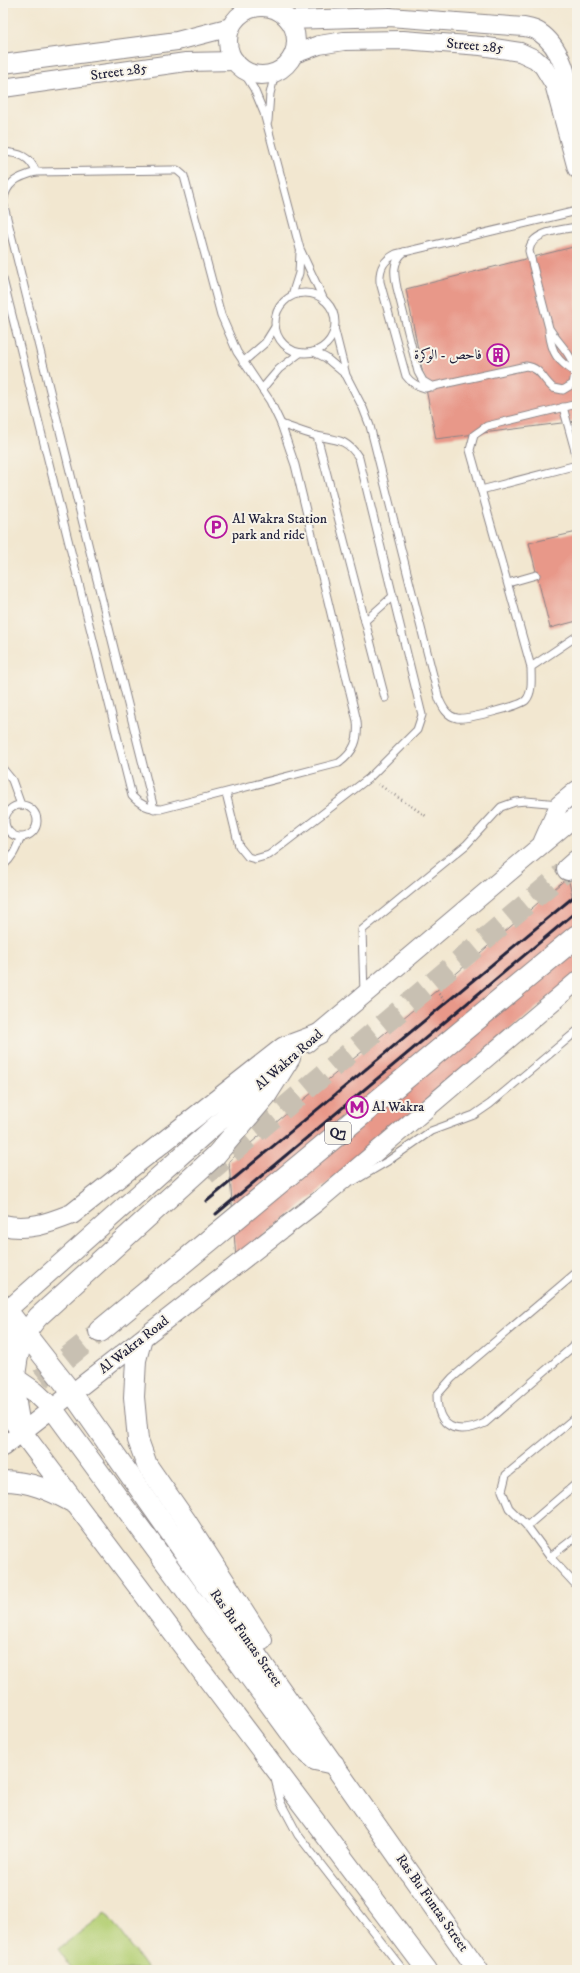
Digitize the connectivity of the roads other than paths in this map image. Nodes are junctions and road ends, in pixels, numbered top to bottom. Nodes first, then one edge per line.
1 (289, 20) junction
2 (231, 27) junction
3 (294, 54) junction
4 (3, 64) edge
5 (238, 65) junction
6 (275, 73) junction
7 (3, 88) edge
8 (577, 123) edge
9 (269, 137) junction
10 (3, 152) edge
11 (577, 170) edge
12 (36, 172) junction
13 (3, 202) edge
14 (577, 211) edge
15 (577, 226) edge
16 (300, 249) junction
17 (404, 252) junction
18 (3, 279) edge
19 (292, 295) junction
20 (5, 298) edge
21 (324, 300) junction
22 (275, 327) junction
23 (549, 328) junction
24 (335, 331) junction
25 (314, 352) junction
26 (300, 353) junction
27 (244, 362) junction
28 (577, 374) edge
29 (346, 375) junction
30 (433, 387) junction
31 (262, 389) junction
32 (577, 404) edge
33 (563, 407) junction
34 (281, 424) junction
35 (317, 436) junction
36 (577, 458) edge
37 (577, 465) edge
38 (482, 490) junction
39 (536, 574) dead end
40 (508, 583) junction
41 (394, 596) junction
42 (365, 621) junction
43 (577, 636) edge
44 (531, 667) junction
45 (385, 698) dead end
46 (3, 769) edge
47 (577, 790) edge
48 (226, 793) junction
49 (559, 804) junction
50 (21, 805) junction
51 (154, 809) junction
52 (577, 815) edge
53 (4, 817) edge
54 (20, 838) junction
55 (542, 845) junction
56 (3, 866) edge
57 (577, 936) edge
58 (577, 981) edge
59 (364, 995) junction
60 (577, 1031) edge
61 (319, 1034) junction
62 (290, 1058) junction
63 (317, 1202) junction
64 (3, 1225) edge
65 (577, 1272) edge
66 (4, 1310) edge
67 (100, 1331) tunnel mouth
68 (25, 1334) junction
69 (141, 1341) junction
70 (577, 1344) edge
71 (8, 1365) edge
72 (72, 1393) junction
73 (3, 1407) edge
74 (52, 1408) junction
75 (577, 1416) edge
76 (22, 1431) junction
77 (3, 1447) edge
78 (3, 1481) edge
79 (577, 1483) edge
80 (80, 1508) junction
81 (527, 1526) junction
82 (577, 1536) edge
83 (550, 1557) junction
84 (577, 1586) edge
85 (274, 1678) junction
86 (334, 1764) junction
87 (273, 1765) junction
88 (403, 1970) edge
89 (427, 1970) edge
90 (478, 1970) edge

1 - 2 street
1 - 3 street
1 - 8 street, Street 285
2 - 4 street, Street 285
2 - 5 street
3 - 6 street
3 - 11 street, Street 285
5 - 6 street
5 - 7 street, Street 285
5 - 9 lane
6 - 9 lane
9 - 16 lane
10 - 12 lane
12 - 13 lane
12 - 27 lane
13 - 51 lane
14 - 17 lane
15 - 23 lane
16 - 19 lane
16 - 21 lane
17 - 30 lane
17 - 30 lane
18 - 20 lane
19 - 21 lane
19 - 22 lane
20 - 51 lane
21 - 24 lane
22 - 26 lane
22 - 27 lane
23 - 28 lane
23 - 28 lane
24 - 25 lane
24 - 29 lane
25 - 26 lane
25 - 29 lane
26 - 31 lane
27 - 31 lane
28 - 30 lane
29 - 44 lane
31 - 34 lane
32 - 33 lane
33 - 36 lane
33 - 38 lane
34 - 35 lane
34 - 48 lane
35 - 41 lane
35 - 42 lane
37 - 38 lane
38 - 40 lane
39 - 40 lane
40 - 44 lane
41 - 42 lane
41 - 48 lane
42 - 45 lane
43 - 44 lane
46 - 50 lane
47 - 49 street
48 - 51 lane
49 - 55 street
49 - 59 lane
50 - 53 lane
50 - 54 lane
52 - 55 street, Al Wakra Road
53 - 54 lane
54 - 56 lane
55 - 59 street, Al Wakra Road
57 - 67 highway, Q7
58 - 63 street, Al Wakra Road
59 - 61 street, Al Wakra Road
60 - 63 lane
61 - 62 street, Al Wakra Road
61 - 64 main road
62 - 66 street, Al Wakra Road
62 - 68 main road
63 - 69 street, Al Wakra Road
65 - 70 lane
66 - 68 main road, Ras Bu Funtas Street
66 - 71 main road
68 - 71 main road
68 - 72 main road, Ras Bu Funtas Street
69 - 72 street, Al Wakra Road
69 - 85 main road
71 - 72 main road
71 - 74 main road
71 - 76 main road
72 - 74 street, Al Wakra Road
72 - 85 main road, Ras Bu Funtas Street
73 - 76 main road
74 - 76 street, Al Wakra Road
74 - 86 main road
75 - 81 lane
76 - 77 street, Al Wakra Road
76 - 80 main road
78 - 80 main road
79 - 81 lane
80 - 87 main road
81 - 83 lane
82 - 83 lane
83 - 84 lane
85 - 86 main road, Ras Bu Funtas Street
86 - 90 main road, Ras Bu Funtas Street
87 - 88 lane
87 - 89 main road

